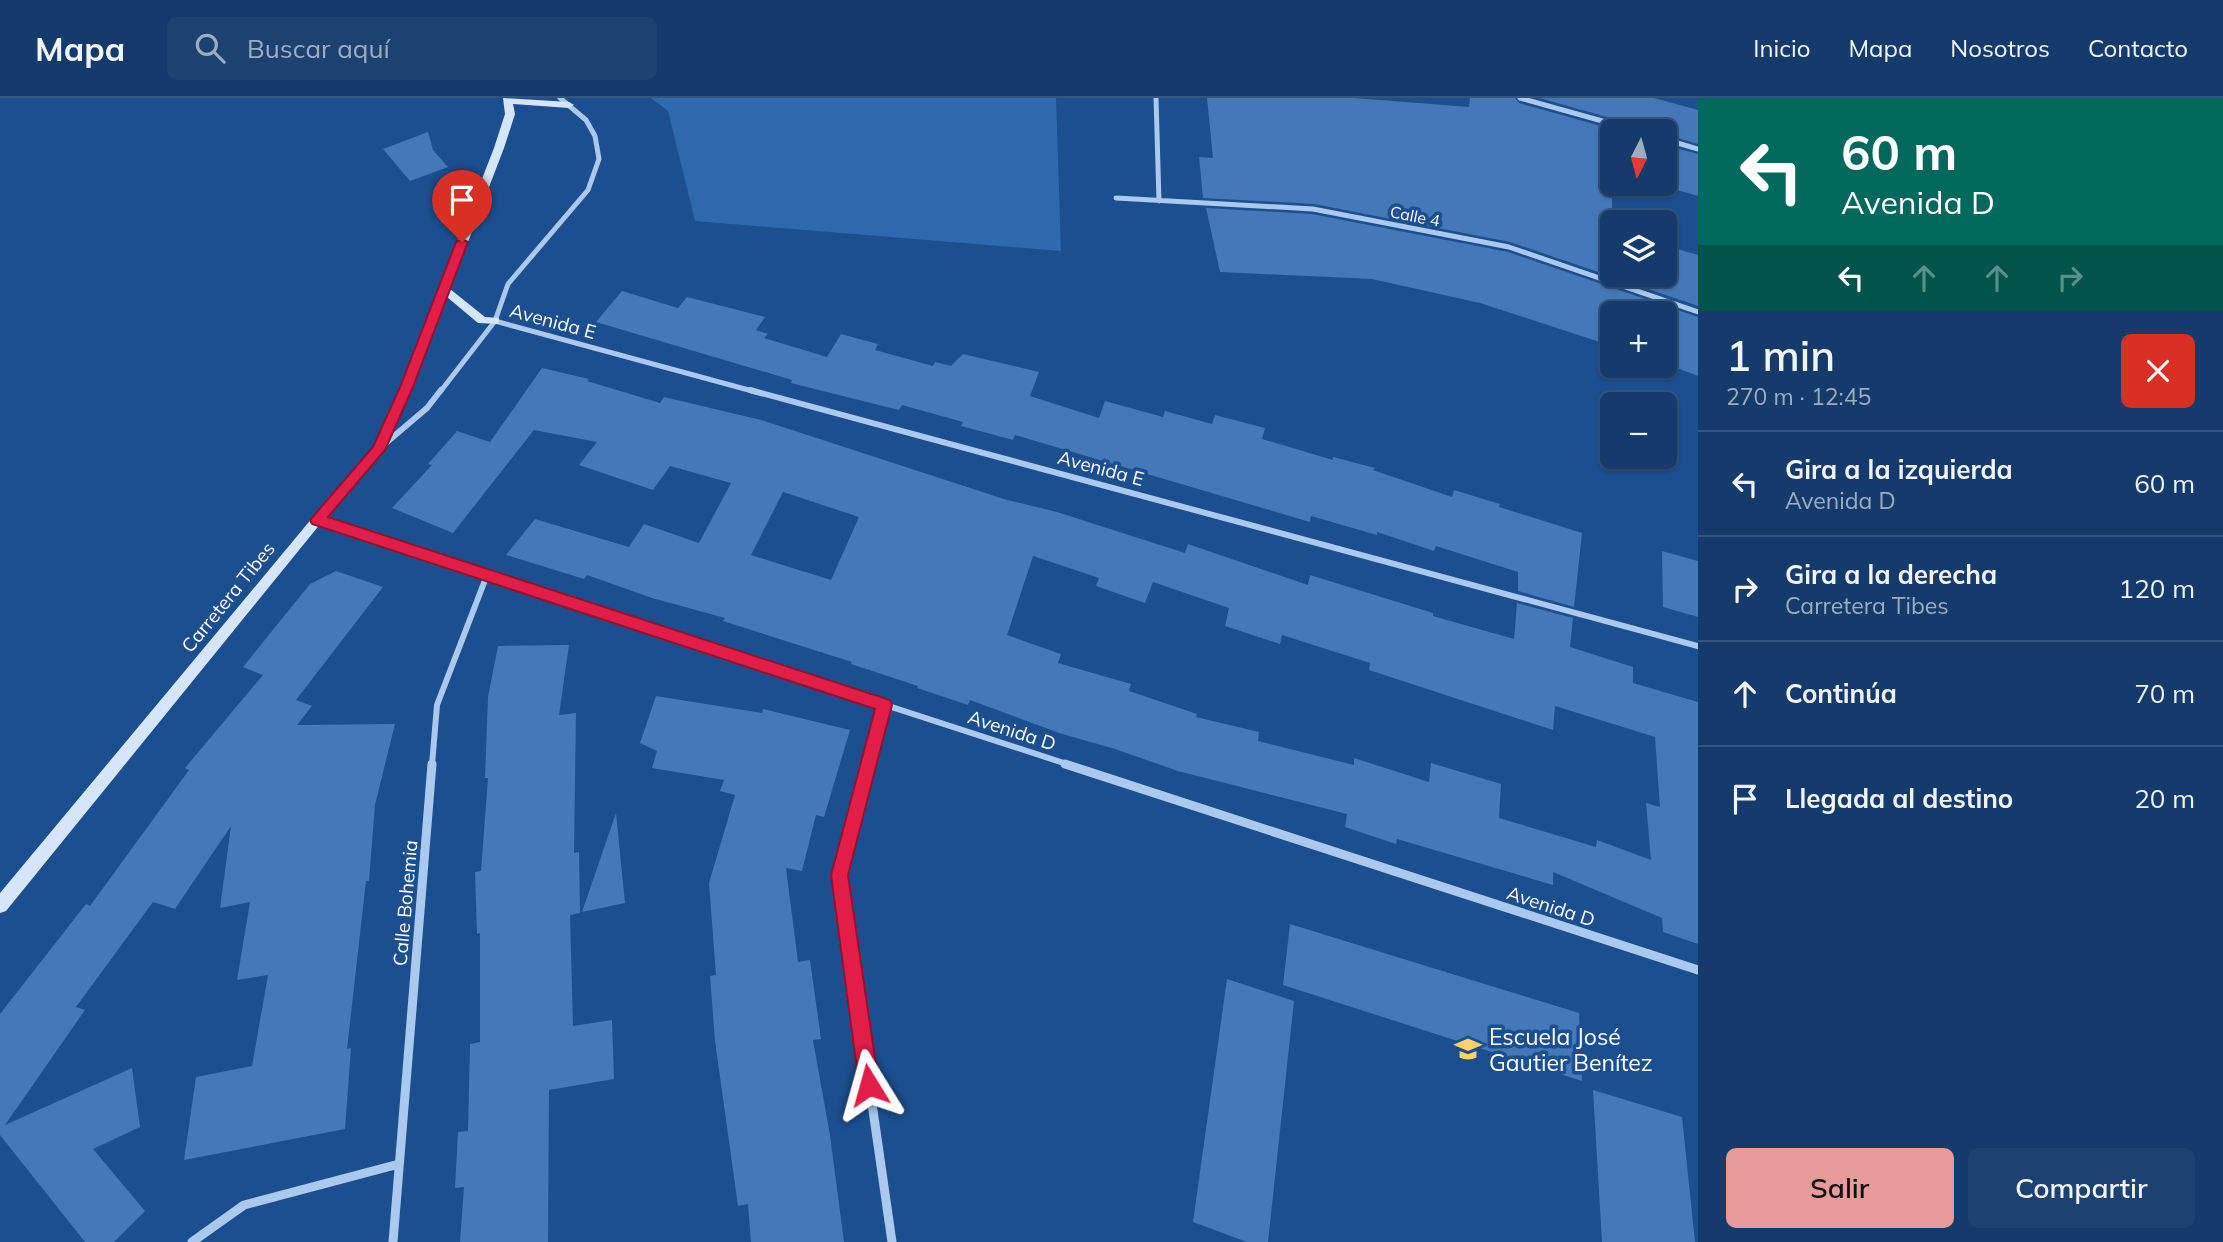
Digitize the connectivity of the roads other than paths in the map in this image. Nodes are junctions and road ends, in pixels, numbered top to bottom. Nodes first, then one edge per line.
1 (560, 98) edge
2 (1156, 98) edge
3 (1520, 98) edge
4 (509, 100) edge
5 (569, 105) junction
6 (1600, 120) edge
7 (1677, 143) edge
8 (1698, 149) edge
9 (1116, 198) dead end
10 (1160, 201) junction
11 (443, 289) junction
12 (1698, 312) edge
13 (495, 321) junction
14 (378, 450) junction
15 (317, 520) junction
16 (487, 575) junction
17 (1698, 646) edge
18 (884, 705) junction
19 (0, 905) edge
20 (1698, 970) edge
21 (399, 1164) junction
22 (192, 1242) edge
23 (393, 1242) edge
24 (892, 1242) edge

1 - 5 street
2 - 10 street
3 - 6 street
4 - 5 street
4 - 11 street, Carretera Tibes
5 - 13 street
7 - 8 street
9 - 10 street, Calle 4
10 - 12 street, Calle 4
11 - 13 street
11 - 14 street, Carretera Tibes
13 - 14 street
13 - 17 street, Avenida E
14 - 15 street, Carretera Tibes
15 - 16 street, Avenida D
15 - 19 street, Carretera Tibes
16 - 18 street, Avenida D
16 - 21 street, Calle Bohemia
18 - 20 street, Avenida D
18 - 24 street
21 - 22 street
21 - 23 street, Calle Bohemia

